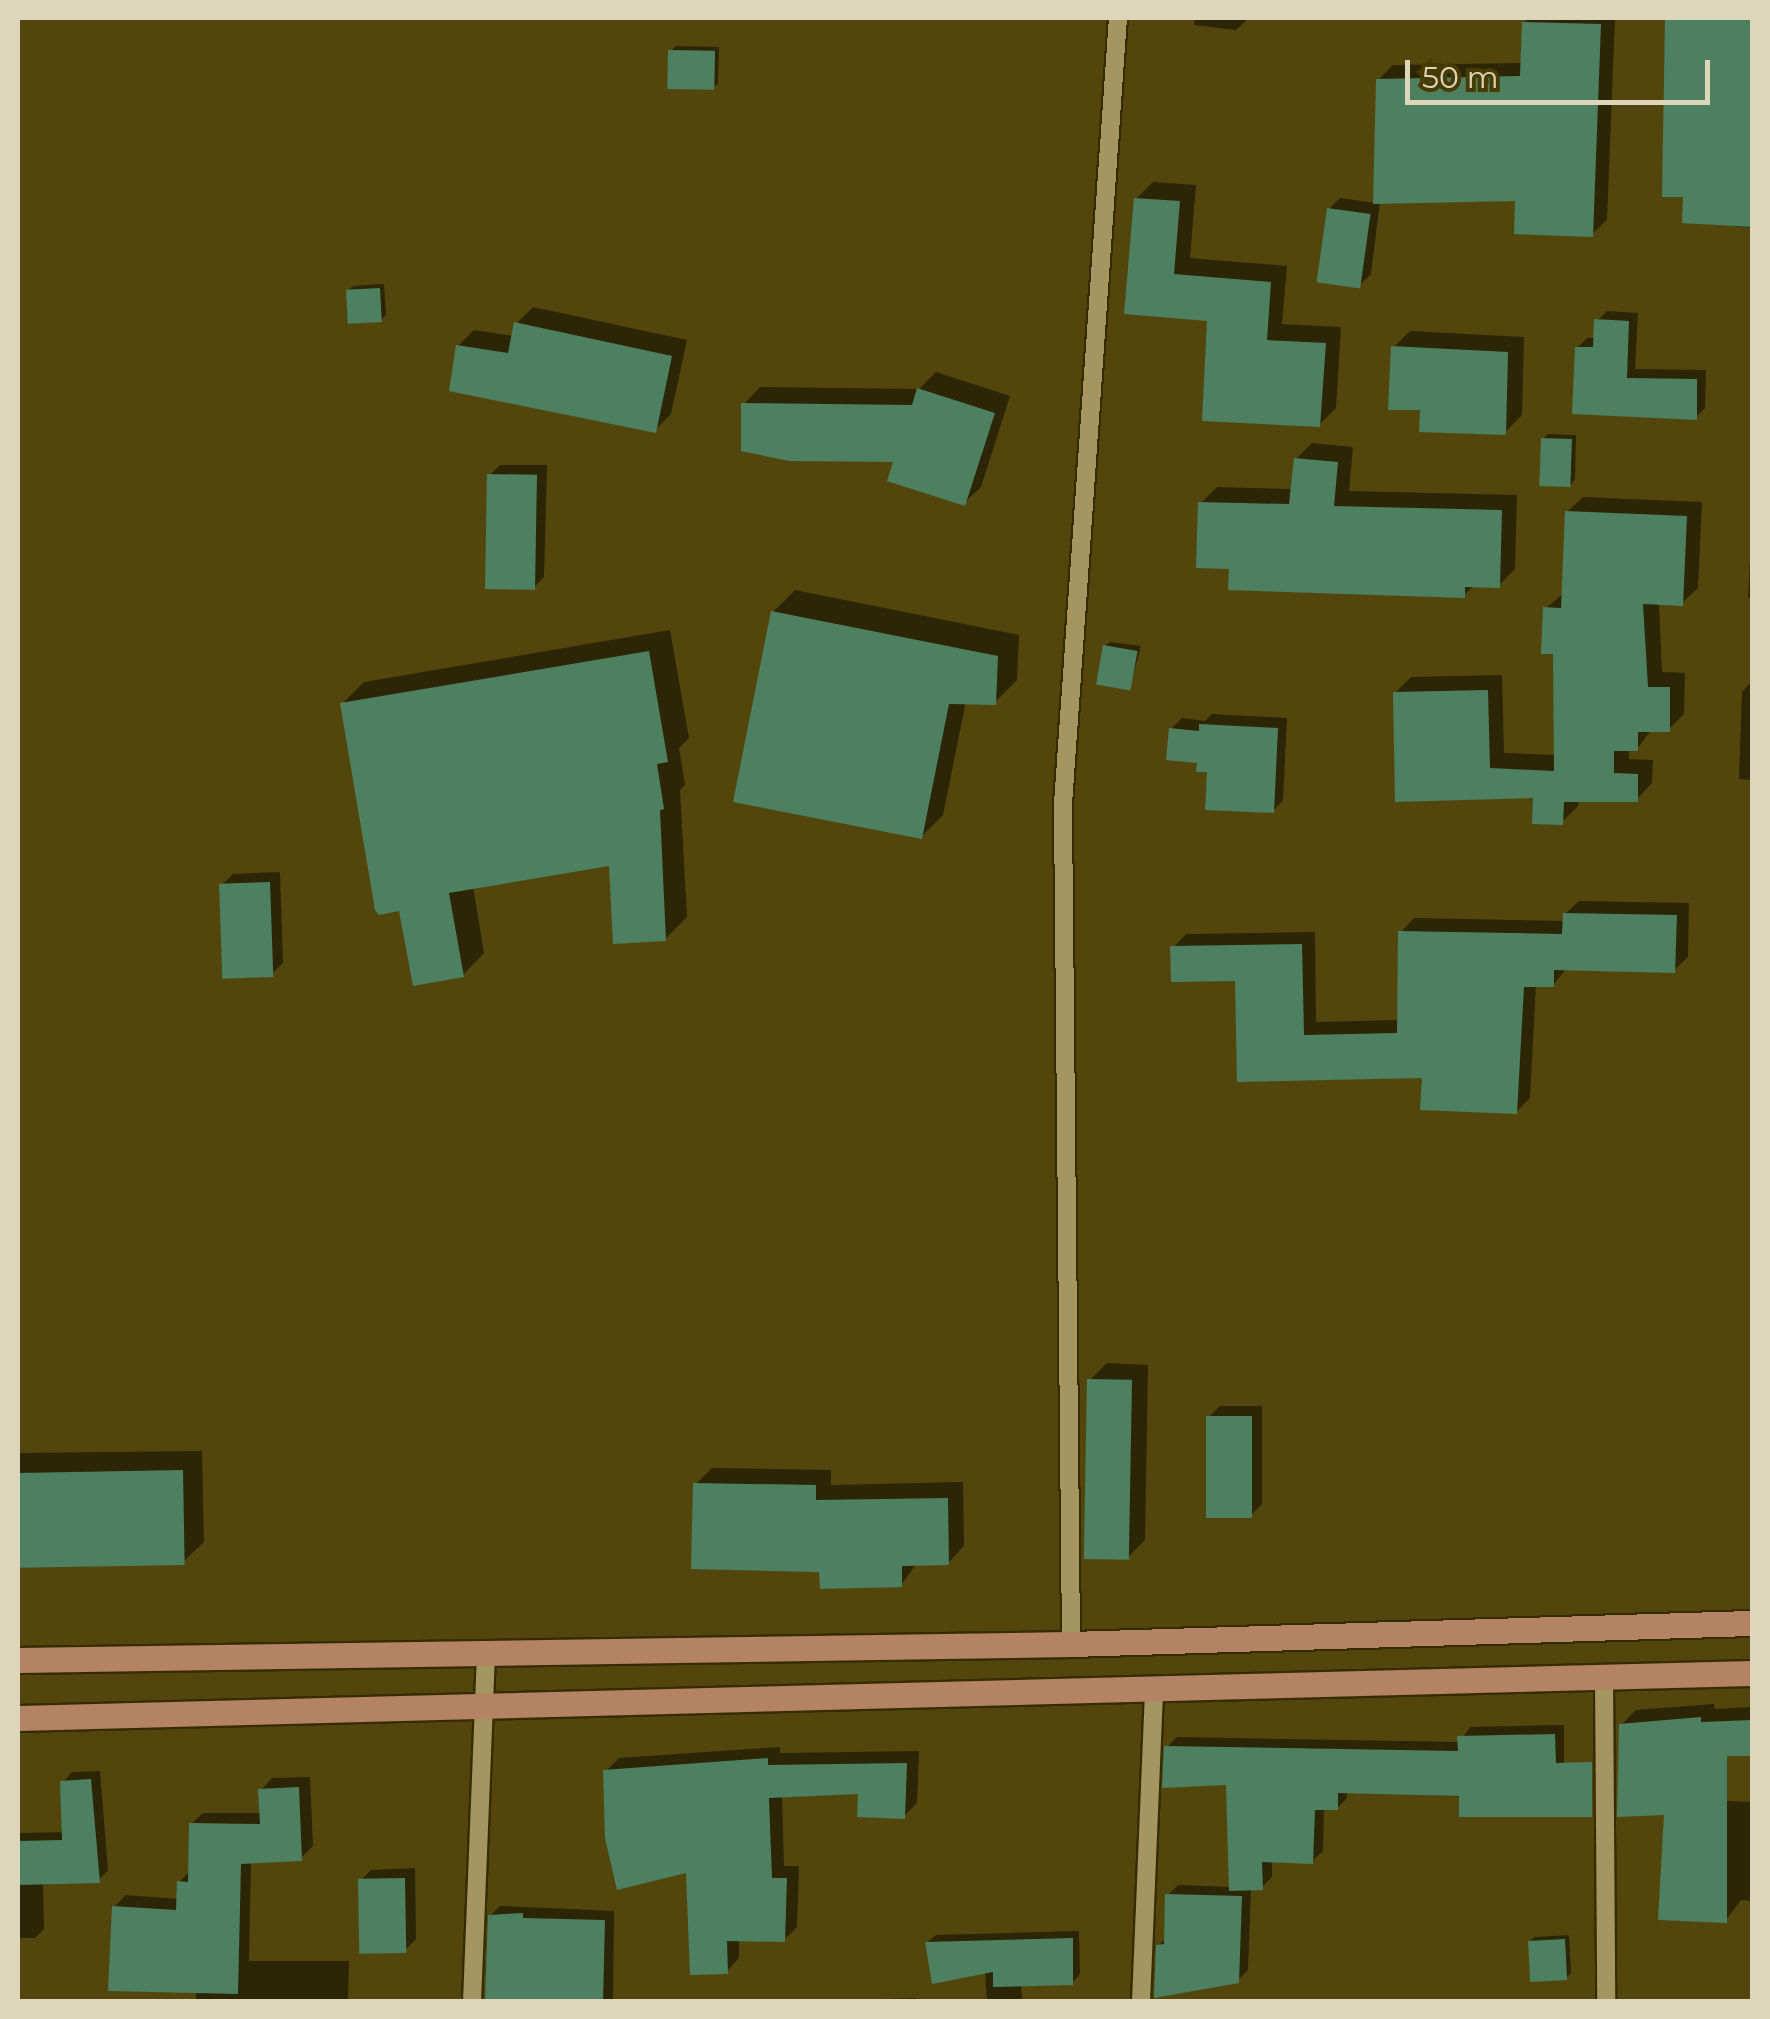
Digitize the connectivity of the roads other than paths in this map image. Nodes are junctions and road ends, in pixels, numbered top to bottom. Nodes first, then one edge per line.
1 (1118, 18) edge
2 (1752, 1623) edge
3 (1070, 1644) junction
4 (486, 1652) junction
5 (18, 1660) edge
6 (1752, 1673) edge
7 (1604, 1678) junction
8 (1154, 1692) junction
9 (484, 1709) junction
10 (18, 1718) edge
11 (472, 2002) edge
12 (1141, 2002) edge
13 (1606, 2002) edge

1 - 3 street
2 - 3 main road
3 - 4 main road
4 - 5 main road
4 - 9 street
6 - 7 main road
7 - 8 main road
7 - 13 street
8 - 9 main road
8 - 12 street
9 - 10 main road
9 - 11 street

